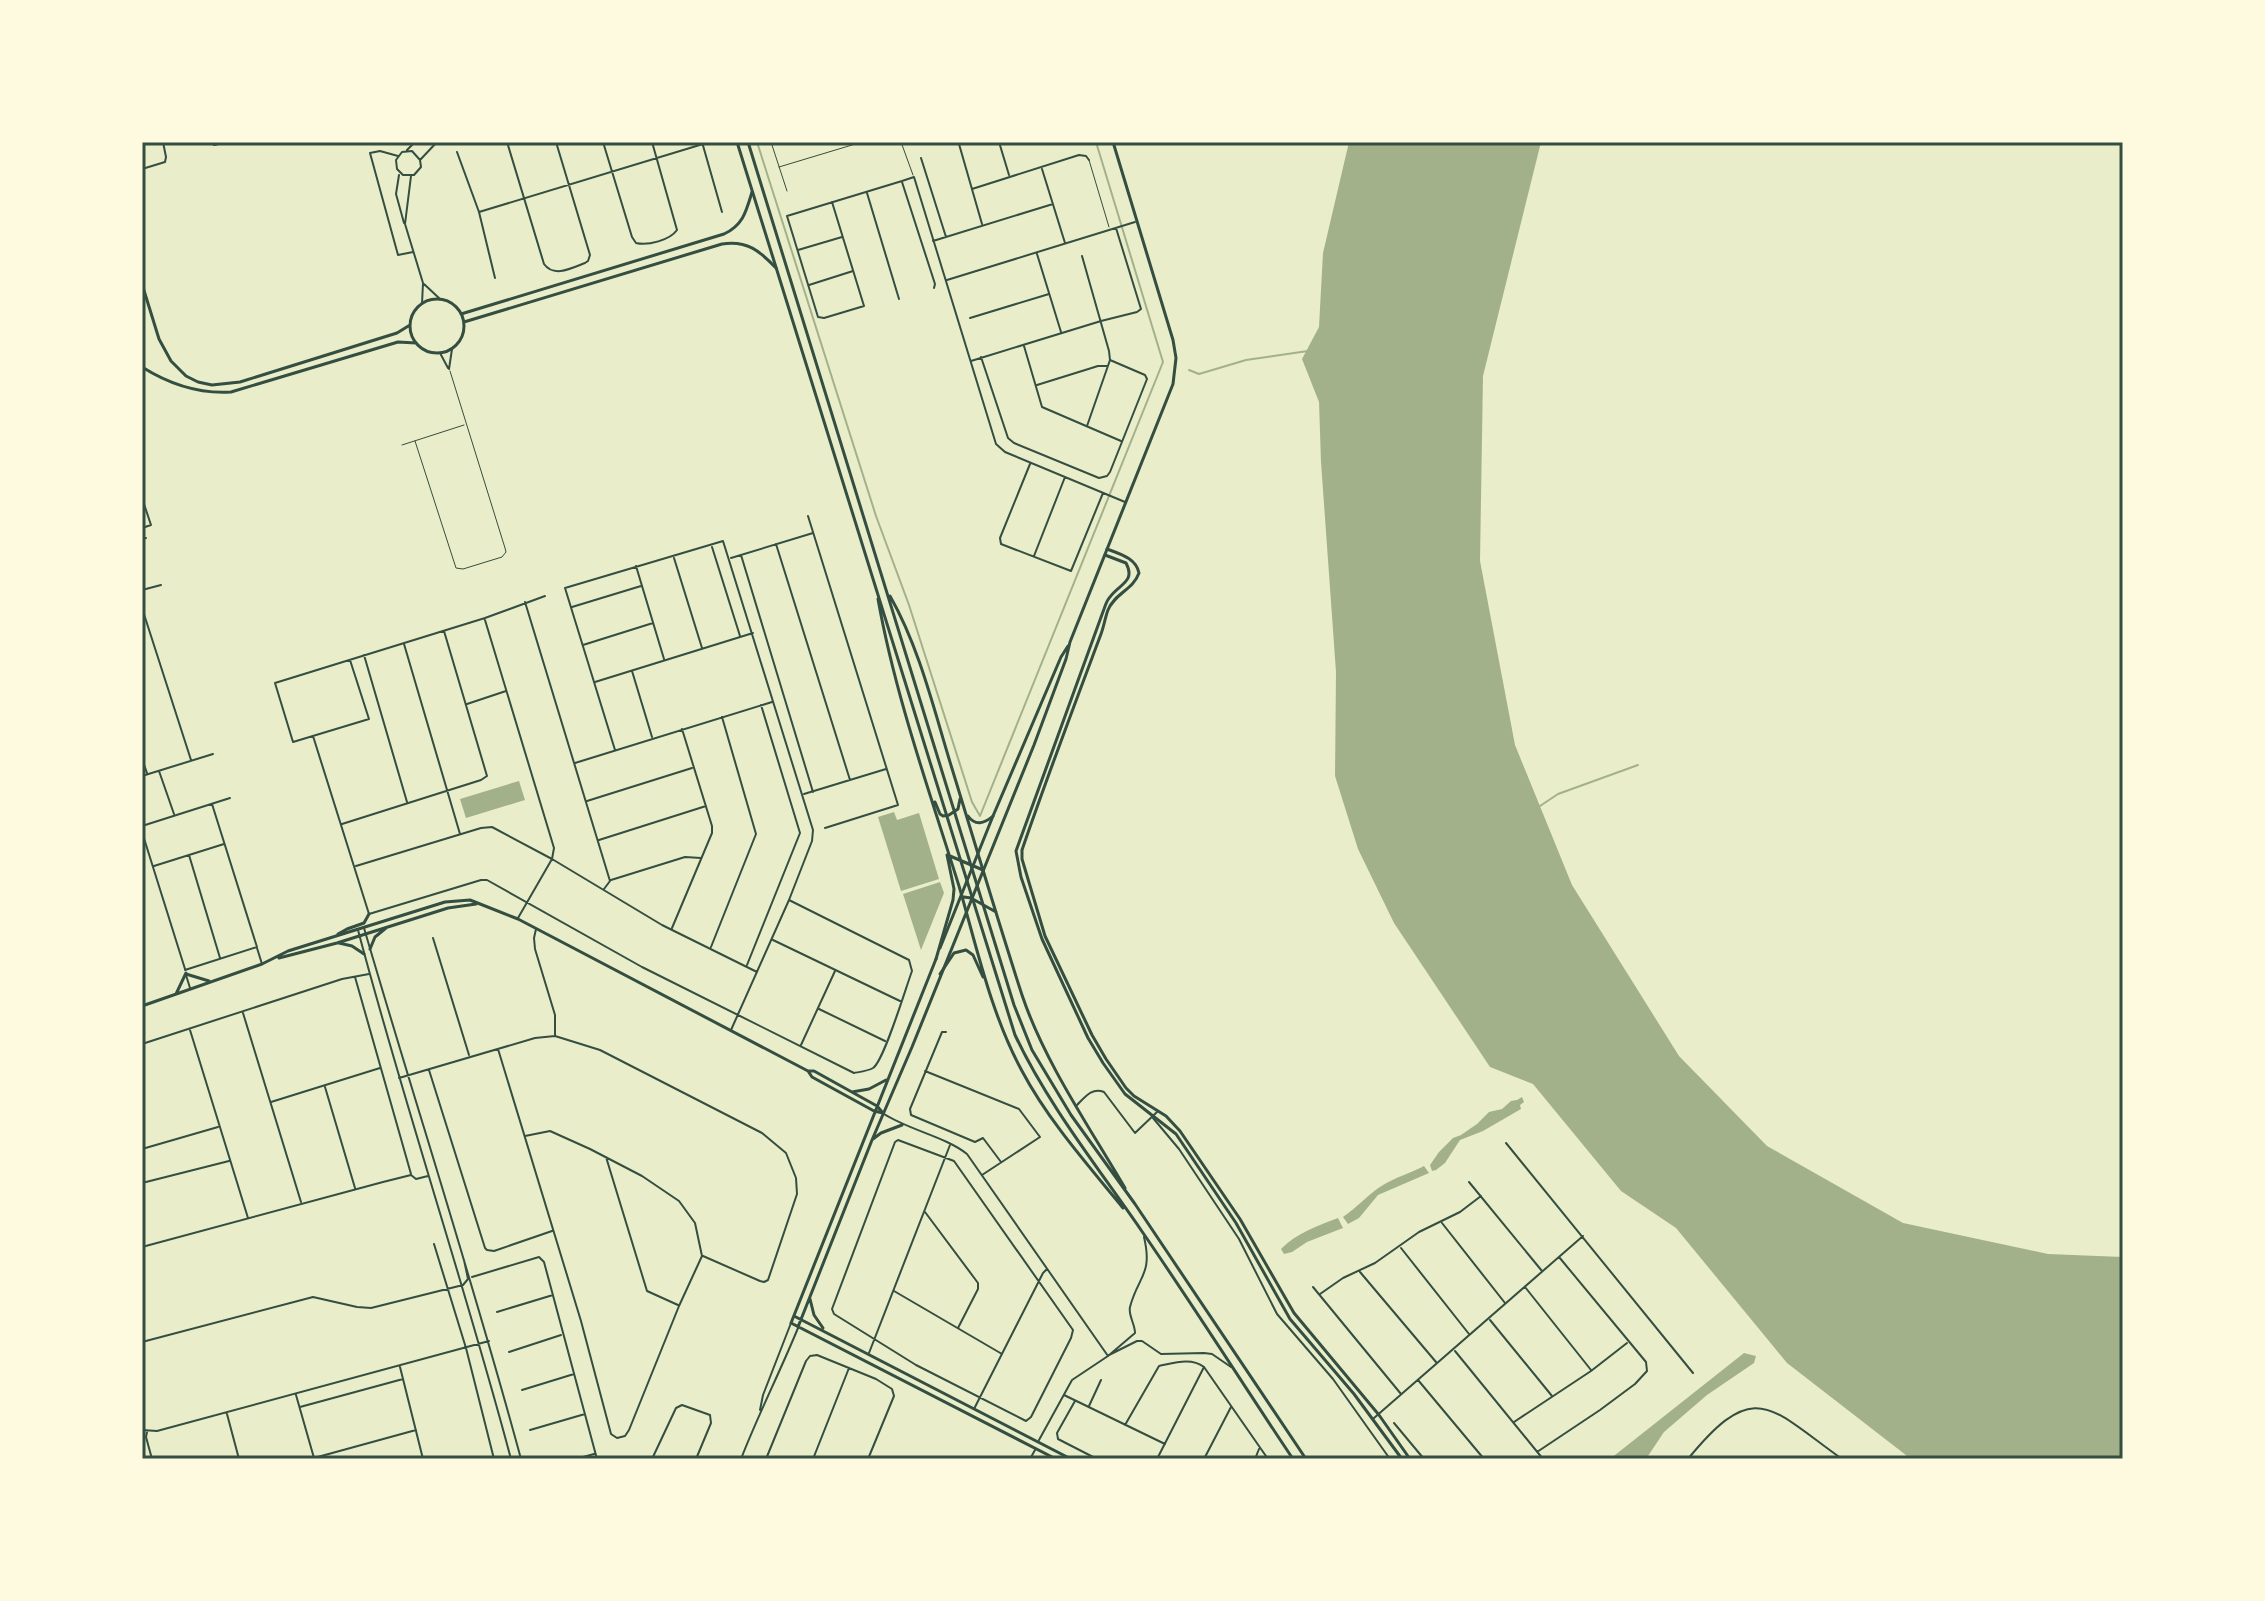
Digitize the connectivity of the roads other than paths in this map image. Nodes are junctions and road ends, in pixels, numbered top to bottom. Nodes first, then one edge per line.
1 (163, 142) edge
2 (210, 142) edge
3 (228, 142) edge
4 (415, 142) edge
5 (437, 142) edge
6 (507, 142) edge
7 (556, 142) edge
8 (603, 142) edge
9 (652, 142) edge
10 (737, 142) edge
11 (748, 142) edge
12 (771, 142) edge
13 (862, 142) edge
14 (901, 142) edge
15 (999, 142) edge
16 (1113, 142) edge
17 (703, 143) edge
18 (959, 144) dead end
19 (407, 151) junction
20 (457, 152) dead end
21 (398, 156) junction
22 (657, 157) junction
23 (921, 158) dead end
24 (420, 160) junction
25 (1089, 160) joint
26 (779, 167) junction
27 (1042, 167) junction
28 (142, 169) edge
29 (613, 171) junction
30 (399, 173) junction
31 (411, 176) junction
32 (914, 177) junction
33 (1009, 177) junction
34 (902, 181) junction
35 (570, 185) junction
36 (972, 189) junction
37 (752, 190) junction
38 (787, 191) dead end
39 (866, 192) junction
40 (524, 198) junction
41 (832, 202) junction
42 (1053, 204) junction
43 (479, 212) junction
44 (722, 212) dead end
45 (1137, 222) junction
46 (405, 224) junction
47 (983, 226) junction
48 (1118, 227) junction
49 (1110, 230) junction
50 (843, 237) junction
51 (946, 237) junction
52 (933, 241) junction
53 (1065, 243) junction
54 (797, 251) junction
55 (413, 252) junction
56 (1036, 252) junction
57 (1082, 256) dead end
58 (776, 268) junction
59 (853, 271) junction
60 (495, 278) dead end
61 (945, 280) junction
62 (423, 283) junction
63 (142, 284) edge
64 (808, 285) junction
65 (934, 288) dead end
66 (1049, 294) junction
67 (440, 299) junction
68 (899, 299) dead end
69 (422, 304) junction
70 (461, 314) junction
71 (970, 318) dead end
72 (1101, 321) junction
73 (464, 322) junction
74 (410, 325) junction
75 (1061, 333) junction
76 (416, 343) junction
77 (1024, 344) junction
78 (452, 349) junction
79 (440, 353) junction
80 (981, 357) junction
81 (1110, 360) junction
82 (969, 361) junction
83 (1108, 366) junction
84 (142, 367) edge
85 (449, 369) junction
86 (1036, 386) junction
87 (466, 425) junction
88 (1087, 426) junction
89 (415, 441) junction
90 (1121, 441) junction
91 (402, 445) dead end
92 (1031, 463) junction
93 (1065, 477) junction
94 (1105, 493) junction
95 (142, 498) edge
96 (1125, 502) junction
97 (808, 516) dead end
98 (142, 528) edge
99 (813, 532) junction
100 (776, 544) junction
101 (712, 545) junction
102 (1107, 549) junction
103 (741, 555) junction
104 (1105, 555) junction
105 (674, 556) junction
106 (1034, 557) junction
107 (730, 558) junction
108 (636, 566) junction
109 (876, 584) junction
110 (161, 585) dead end
111 (641, 586) junction
112 (887, 589) junction
113 (142, 590) edge
114 (545, 596) dead end
115 (525, 602) junction
116 (142, 608) edge
117 (570, 608) junction
118 (485, 618) junction
119 (653, 623) junction
120 (1097, 629) junction
121 (444, 631) junction
122 (1103, 631) junction
123 (753, 633) junction
124 (740, 637) junction
125 (1070, 642) junction
126 (404, 643) junction
127 (582, 645) junction
128 (703, 649) junction
129 (364, 655) junction
130 (350, 660) junction
131 (665, 661) junction
132 (632, 671) junction
133 (594, 683) junction
134 (507, 691) junction
135 (774, 701) junction
136 (467, 704) junction
137 (761, 705) junction
138 (722, 717) junction
139 (682, 729) junction
140 (313, 736) junction
141 (653, 739) junction
142 (615, 750) junction
143 (213, 754) dead end
144 (142, 759) edge
145 (191, 760) junction
146 (574, 763) junction
147 (694, 768) junction
148 (887, 769) junction
149 (159, 770) junction
150 (147, 774) junction
151 (142, 776) edge
152 (850, 780) junction
153 (958, 788) junction
154 (447, 791) junction
155 (813, 792) junction
156 (803, 795) junction
157 (931, 795) junction
158 (230, 798) dead end
159 (586, 801) junction
160 (407, 803) junction
161 (212, 804) junction
162 (706, 806) junction
163 (965, 813) junction
164 (174, 815) junction
165 (993, 816) junction
166 (341, 824) junction
167 (142, 826) edge
168 (941, 827) junction
169 (825, 828) dead end
170 (142, 832) edge
171 (461, 834) junction
172 (598, 840) junction
173 (224, 844) junction
174 (189, 855) junction
175 (978, 855) junction
176 (949, 856) junction
177 (701, 858) junction
178 (552, 859) junction
179 (153, 866) junction
180 (355, 866) junction
181 (973, 867) junction
182 (983, 870) junction
183 (610, 881) junction
184 (603, 890) junction
185 (962, 896) junction
186 (971, 898) junction
187 (789, 900) junction
188 (480, 903) junction
189 (527, 903) junction
190 (966, 910) junction
191 (996, 912) junction
192 (369, 914) junction
193 (518, 919) junction
194 (389, 926) junction
195 (364, 927) junction
196 (357, 929) junction
197 (536, 929) junction
198 (671, 929) junction
199 (366, 933) junction
200 (334, 936) junction
201 (359, 936) junction
202 (433, 938) dead end
203 (771, 939) junction
204 (337, 943) junction
205 (257, 947) junction
206 (711, 948) junction
207 (370, 949) junction
208 (364, 954) junction
209 (220, 959) junction
210 (275, 959) junction
211 (936, 959) junction
212 (262, 964) junction
213 (747, 966) junction
214 (836, 970) junction
215 (186, 972) junction
216 (757, 972) junction
217 (369, 974) junction
218 (940, 974) junction
219 (355, 977) junction
220 (215, 981) junction
221 (988, 987) junction
222 (191, 989) junction
223 (176, 994) junction
224 (901, 1001) junction
225 (142, 1006) edge
226 (817, 1009) junction
227 (242, 1011) junction
228 (738, 1015) junction
229 (189, 1028) junction
230 (730, 1031) junction
231 (946, 1032) dead end
232 (555, 1036) junction
233 (886, 1042) junction
234 (142, 1044) edge
235 (800, 1046) junction
236 (498, 1049) junction
237 (470, 1057) junction
238 (381, 1068) junction
239 (429, 1070) junction
240 (808, 1071) junction
241 (925, 1071) junction
242 (407, 1076) junction
243 (399, 1078) junction
244 (887, 1080) junction
245 (324, 1085) junction
246 (852, 1092) junction
247 (270, 1102) junction
248 (1077, 1105) junction
249 (877, 1106) junction
250 (874, 1111) junction
251 (883, 1113) junction
252 (1155, 1115) junction
253 (902, 1125) junction
254 (220, 1126) junction
255 (525, 1136) junction
256 (872, 1140) junction
257 (1506, 1143) dead end
258 (951, 1145) junction
259 (142, 1149) edge
260 (606, 1157) junction
261 (946, 1157) junction
262 (230, 1161) junction
263 (1001, 1162) junction
264 (411, 1175) junction
265 (982, 1175) junction
266 (428, 1176) junction
267 (1469, 1182) dead end
268 (142, 1183) edge
269 (355, 1189) junction
270 (1481, 1196) junction
271 (302, 1203) junction
272 (1135, 1204) junction
273 (925, 1211) junction
274 (248, 1218) junction
275 (1441, 1222) junction
276 (1140, 1229) junction
277 (553, 1230) junction
278 (1144, 1235) junction
279 (1583, 1236) junction
280 (434, 1244) dead end
281 (142, 1247) edge
282 (1400, 1247) junction
283 (702, 1256) junction
284 (1559, 1257) junction
285 (464, 1258) junction
286 (1264, 1260) junction
287 (1258, 1263) junction
288 (1048, 1269) junction
289 (1359, 1271) junction
290 (1542, 1272) junction
291 (471, 1278) junction
292 (1039, 1282) junction
293 (463, 1285) junction
294 (1313, 1287) dead end
295 (1525, 1287) junction
296 (448, 1289) junction
297 (893, 1290) junction
298 (1320, 1294) junction
299 (553, 1295) junction
300 (810, 1299) junction
301 (1505, 1304) junction
302 (679, 1306) junction
303 (497, 1312) dead end
304 (1294, 1313) junction
305 (794, 1316) junction
306 (1489, 1318) junction
307 (801, 1319) junction
308 (1290, 1319) junction
309 (791, 1323) junction
310 (798, 1327) junction
311 (958, 1328) junction
312 (825, 1331) junction
313 (564, 1335) junction
314 (1470, 1335) junction
315 (874, 1339) junction
316 (489, 1341) junction
317 (142, 1342) edge
318 (1628, 1342) junction
319 (480, 1344) junction
320 (466, 1348) junction
321 (1454, 1349) junction
322 (509, 1352) dead end
323 (869, 1353) junction
324 (1002, 1354) junction
325 (1108, 1356) junction
326 (1437, 1363) junction
327 (399, 1366) junction
328 (1204, 1367) junction
329 (1231, 1367) junction
330 (849, 1368) junction
331 (1591, 1371) junction
332 (1693, 1373) dead end
333 (574, 1374) junction
334 (403, 1379) junction
335 (1101, 1380) dead end
336 (1418, 1380) junction
337 (522, 1390) dead end
338 (296, 1394) junction
339 (1063, 1394) junction
340 (1402, 1395) junction
341 (1552, 1397) junction
342 (979, 1398) junction
343 (1075, 1400) junction
344 (300, 1407) junction
345 (1088, 1407) junction
346 (1231, 1407) junction
347 (974, 1409) junction
348 (760, 1411) junction
349 (226, 1413) junction
350 (585, 1414) junction
351 (1379, 1415) junction
352 (1373, 1418) junction
353 (1513, 1422) junction
354 (1394, 1423) dead end
355 (1125, 1425) junction
356 (142, 1430) edge
357 (416, 1430) junction
358 (530, 1430) dead end
359 (147, 1431) junction
360 (1038, 1442) junction
361 (1165, 1444) junction
362 (1036, 1448) junction
363 (1260, 1448) junction
364 (1537, 1452) junction
365 (596, 1454) junction
366 (314, 1458) edge
367 (152, 1459) edge
368 (239, 1459) edge
369 (423, 1459) edge
370 (494, 1459) edge
371 (511, 1459) edge
372 (521, 1459) edge
373 (576, 1459) edge
374 (597, 1459) edge
375 (652, 1459) edge
376 (696, 1459) edge
377 (741, 1459) edge
378 (766, 1459) edge
379 (813, 1459) edge
380 (868, 1459) edge
381 (1030, 1459) edge
382 (1056, 1459) edge
383 (1071, 1459) edge
384 (1097, 1459) edge
385 (1157, 1459) edge
386 (1204, 1459) edge
387 (1255, 1459) edge
388 (1268, 1459) edge
389 (1293, 1459) edge
390 (1306, 1459) edge
391 (1390, 1459) edge
392 (1402, 1459) edge
393 (1410, 1459) edge
394 (1424, 1459) edge
395 (1484, 1459) edge
396 (1543, 1459) edge
397 (1688, 1459) edge
398 (1755, 1459) edge
399 (1763, 1459) edge
400 (1842, 1459) edge

1 - 28 street
2 - 3 street
4 - 19 street
5 - 24 street
6 - 40 street
7 - 35 street
8 - 29 street
9 - 22 street
10 - 37 main road
11 - 112 main road
12 - 26 lane
13 - 26 lane
14 - 32 lane
15 - 33 street
16 - 45 main road
17 - 22 street
17 - 44 street
18 - 36 street
19 - 21 street
19 - 24 street
20 - 43 street
21 - 30 street
21 - 55 street
22 - 29 street
22 - 29 street
23 - 51 street
24 - 31 street
25 - 27 street
25 - 49 lane
26 - 38 lane
27 - 33 street
27 - 42 street
29 - 35 street
30 - 31 street
30 - 46 street
31 - 46 street
32 - 34 street
32 - 52 street
33 - 36 street
34 - 39 street
34 - 65 street
35 - 40 street
35 - 40 street
36 - 47 street
37 - 58 main road
37 - 70 main road
39 - 41 street
39 - 68 street
40 - 43 street
41 - 50 street
41 - 54 street
42 - 47 street
42 - 53 street
43 - 60 street
45 - 48 street
45 - 96 main road
46 - 55 street
47 - 51 street
48 - 49 street
48 - 72 street
49 - 53 street
50 - 54 street
50 - 59 street
51 - 52 street
52 - 61 street
53 - 56 street
54 - 64 street
55 - 62 street
56 - 61 street
56 - 66 street
57 - 72 street
58 - 73 main road
58 - 109 main road
59 - 64 street
59 - 64 street
61 - 82 street
62 - 67 street
62 - 69 street
63 - 74 main road
66 - 71 street
66 - 75 street
67 - 69 main road
67 - 70 main road
69 - 74 main road
70 - 73 main road
72 - 75 street
72 - 81 street
73 - 78 main road
74 - 76 main road
75 - 77 street
76 - 79 main road
76 - 84 main road
77 - 80 street
77 - 86 street
78 - 79 main road
78 - 85 street
79 - 85 street
80 - 82 street
80 - 90 street
81 - 83 street
81 - 90 street
82 - 92 street
83 - 86 street
83 - 88 street
85 - 87 lane
86 - 88 street
87 - 89 lane
87 - 89 lane
88 - 90 street
89 - 91 lane
92 - 93 street
92 - 106 street
93 - 94 street
93 - 106 street
94 - 96 street
94 - 106 street
95 - 98 street
96 - 102 main road
97 - 99 street
99 - 100 street
99 - 148 street
100 - 103 street
100 - 152 street
101 - 105 street
101 - 107 street
101 - 124 street
102 - 104 main road
102 - 122 main road
103 - 107 street
103 - 155 street
104 - 120 main road
104 - 125 main road
105 - 108 street
105 - 128 street
107 - 123 street
108 - 111 street
108 - 117 street
109 - 157 main road
109 - 276 main road
110 - 113 street
111 - 117 street
111 - 119 street
112 - 153 main road
112 - 272 main road
114 - 115 street
115 - 118 street
115 - 146 street
116 - 145 street
117 - 127 street
118 - 121 street
118 - 134 street
119 - 127 street
119 - 131 street
120 - 122 main road
120 - 252 main road
121 - 126 street
121 - 136 street
122 - 252 main road
123 - 124 street
123 - 135 street
124 - 128 street
125 - 165 main road
125 - 182 main road
126 - 129 street
126 - 154 street
127 - 133 street
128 - 131 street
129 - 130 street
129 - 160 street
130 - 140 street
130 - 140 street
131 - 132 street
132 - 133 street
132 - 141 street
133 - 142 street
134 - 136 street
134 - 178 street
135 - 137 street
135 - 156 street
136 - 154 street
137 - 138 street
137 - 213 street
138 - 139 street
138 - 206 street
139 - 141 street
139 - 147 street
140 - 166 street
141 - 142 street
142 - 146 street
143 - 145 street
144 - 150 street
145 - 149 street
146 - 159 street
147 - 159 street
147 - 162 street
148 - 152 street
148 - 169 street
149 - 150 street
149 - 164 street
150 - 151 street
152 - 155 street
153 - 157 main road
153 - 163 main road
154 - 160 street
154 - 171 street
155 - 156 street
156 - 187 street
157 - 168 main road
158 - 161 street
159 - 172 street
160 - 166 street
161 - 164 street
161 - 173 street
162 - 172 street
162 - 177 street
163 - 165 main road
163 - 175 main road
164 - 167 street
165 - 175 main road
166 - 180 street
168 - 176 main road
168 - 211 main road
170 - 179 street
171 - 178 street
171 - 180 street
172 - 183 street
173 - 174 street
173 - 205 street
174 - 179 street
174 - 209 street
175 - 181 main road
175 - 182 main road
176 - 181 main road
176 - 185 main road
177 - 183 street
177 - 198 street
178 - 184 street
178 - 189 street
179 - 215 street
180 - 192 street
181 - 182 main road
181 - 185 main road
182 - 186 main road
182 - 191 main road
183 - 184 street
184 - 198 street
185 - 186 main road
185 - 190 main road
185 - 211 main road
186 - 190 main road
186 - 191 main road
187 - 203 street
187 - 224 street
188 - 193 main road
188 - 194 main road
188 - 195 main road
189 - 192 street
189 - 193 street
189 - 228 street
190 - 218 main road
190 - 221 main road
191 - 248 main road
192 - 200 main road
193 - 197 main road
194 - 199 main road
194 - 207 main road
195 - 196 main road
195 - 199 street
196 - 200 main road
196 - 201 street
197 - 230 main road
197 - 232 street
198 - 206 street
199 - 201 main road
199 - 207 street
200 - 210 main road
201 - 204 main road
201 - 208 street
202 - 237 street
203 - 214 street
203 - 216 street
204 - 208 main road
204 - 210 main road
205 - 209 street
205 - 212 street
206 - 213 street
207 - 242 street
208 - 217 street
209 - 215 street
210 - 212 main road
211 - 244 main road
212 - 220 main road
213 - 216 street
214 - 224 street
214 - 226 street
215 - 220 main road
215 - 222 street
215 - 223 main road
216 - 228 street
217 - 219 street
217 - 243 street
218 - 221 main road
218 - 251 main road
219 - 227 street
219 - 238 street
220 - 222 main road
221 - 276 main road
222 - 223 main road
223 - 225 main road
224 - 233 street
226 - 233 street
226 - 235 street
227 - 229 street
227 - 247 street
228 - 230 street
228 - 235 street
229 - 234 street
229 - 254 street
230 - 240 main road
231 - 241 street
232 - 236 street
232 - 283 street
233 - 235 street
236 - 237 street
236 - 255 street
237 - 239 street
238 - 245 street
238 - 264 street
239 - 242 street
239 - 277 street
240 - 246 main road
240 - 250 main road
241 - 263 street
241 - 263 street
242 - 243 street
242 - 285 street
243 - 266 street
244 - 246 main road
244 - 249 main road
245 - 247 street
245 - 269 street
246 - 249 main road
247 - 271 street
248 - 252 street
248 - 272 main road
249 - 250 main road
249 - 251 main road
250 - 251 main road
250 - 305 main road
251 - 253 street
251 - 256 main road
252 - 286 main road
252 - 287 main road
252 - 391 street
253 - 256 main road
253 - 258 street
254 - 259 street
254 - 262 street
255 - 260 street
255 - 277 street
256 - 300 main road
257 - 279 street
258 - 261 street
258 - 265 street
260 - 283 street
260 - 302 street
261 - 273 street
261 - 292 street
261 - 315 street
262 - 268 street
262 - 274 street
263 - 265 street
264 - 266 street
264 - 269 street
265 - 288 street
266 - 293 street
267 - 270 street
269 - 271 street
270 - 275 street
270 - 290 street
271 - 274 street
272 - 390 main road
273 - 297 street
273 - 311 street
274 - 281 street
275 - 282 street
275 - 301 street
276 - 278 main road
277 - 302 street
278 - 325 street
278 - 329 main road
279 - 284 street
279 - 332 street
280 - 296 street
282 - 289 street
282 - 314 street
283 - 302 street
284 - 290 street
284 - 318 street
285 - 291 street
285 - 293 street
286 - 287 main road
286 - 304 main road
287 - 308 main road
288 - 292 street
288 - 325 street
289 - 298 street
289 - 326 street
290 - 295 street
291 - 299 street
291 - 316 street
292 - 324 street
292 - 342 street
293 - 296 street
293 - 319 street
294 - 298 street
295 - 301 street
295 - 331 street
296 - 317 street
296 - 320 street
297 - 311 street
297 - 315 street
298 - 340 street
299 - 303 street
299 - 313 street
300 - 307 main road
300 - 312 main road
301 - 306 street
304 - 308 main road
304 - 351 main road
305 - 307 main road
305 - 309 main road
306 - 314 street
306 - 341 street
307 - 310 main road
307 - 312 main road
308 - 352 main road
309 - 310 main road
309 - 348 street
310 - 348 street
310 - 362 main road
311 - 324 street
312 - 323 main road
313 - 322 street
313 - 333 street
314 - 321 street
315 - 323 street
315 - 342 street
316 - 319 street
316 - 372 street
318 - 331 street
318 - 364 street
319 - 320 street
319 - 371 street
320 - 327 street
320 - 370 street
321 - 326 street
321 - 353 street
323 - 347 main road
324 - 342 street
325 - 329 street
325 - 339 street
326 - 336 street
327 - 334 street
327 - 338 street
328 - 346 street
328 - 355 street
328 - 361 street
329 - 389 main road
330 - 378 street
330 - 379 street
330 - 380 street
331 - 341 street
333 - 337 street
333 - 350 street
334 - 344 street
334 - 357 street
335 - 345 street
336 - 340 street
336 - 395 street
338 - 344 street
338 - 349 street
339 - 343 street
339 - 360 street
340 - 351 street
341 - 353 street
342 - 347 street
343 - 345 street
343 - 384 street
344 - 366 street
345 - 355 street
346 - 363 street
346 - 386 street
347 - 360 main road
348 - 377 street
349 - 359 street
349 - 368 street
350 - 358 street
350 - 365 street
351 - 352 street
351 - 393 main road
352 - 392 main road
353 - 364 street
354 - 394 street
355 - 361 street
356 - 359 street
357 - 366 street
357 - 369 street
359 - 367 street
360 - 383 main road
361 - 385 street
362 - 381 street
362 - 382 main road
363 - 387 street
363 - 388 street
364 - 396 street
365 - 373 street
365 - 374 street
375 - 376 street
397 - 400 street
398 - 399 street

